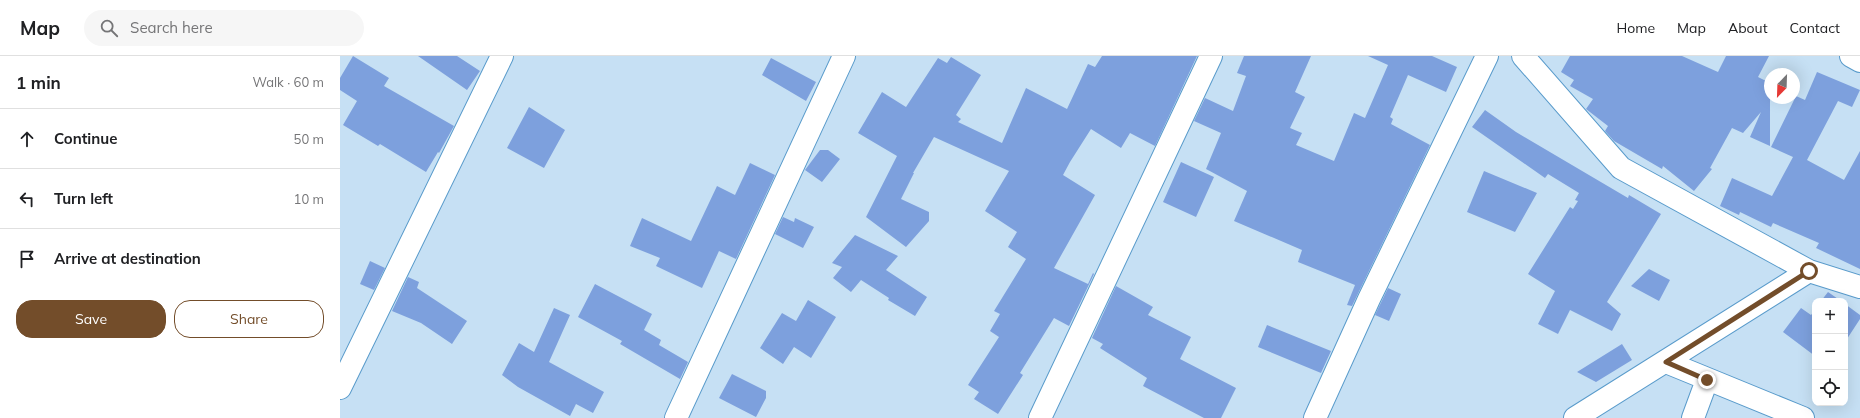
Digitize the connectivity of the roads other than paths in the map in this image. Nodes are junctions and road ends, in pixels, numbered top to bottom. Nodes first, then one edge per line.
1 (502, 56) edge
2 (844, 56) edge
3 (1211, 56) edge
4 (1487, 56) edge
5 (1523, 56) edge
6 (1851, 56) edge
7 (1860, 61) edge
8 (1809, 271) junction
9 (1860, 287) edge
10 (1666, 362) junction
11 (1707, 380) junction
12 (340, 388) edge
13 (676, 418) edge
14 (1040, 418) edge
15 (1315, 418) edge
16 (1575, 418) edge
17 (1693, 418) edge
18 (1803, 418) edge

1 - 12 street
2 - 13 street
3 - 14 street
4 - 15 street
5 - 8 street
6 - 7 street
8 - 9 street
8 - 10 street
10 - 11 street
10 - 16 street
11 - 17 street
11 - 18 street

